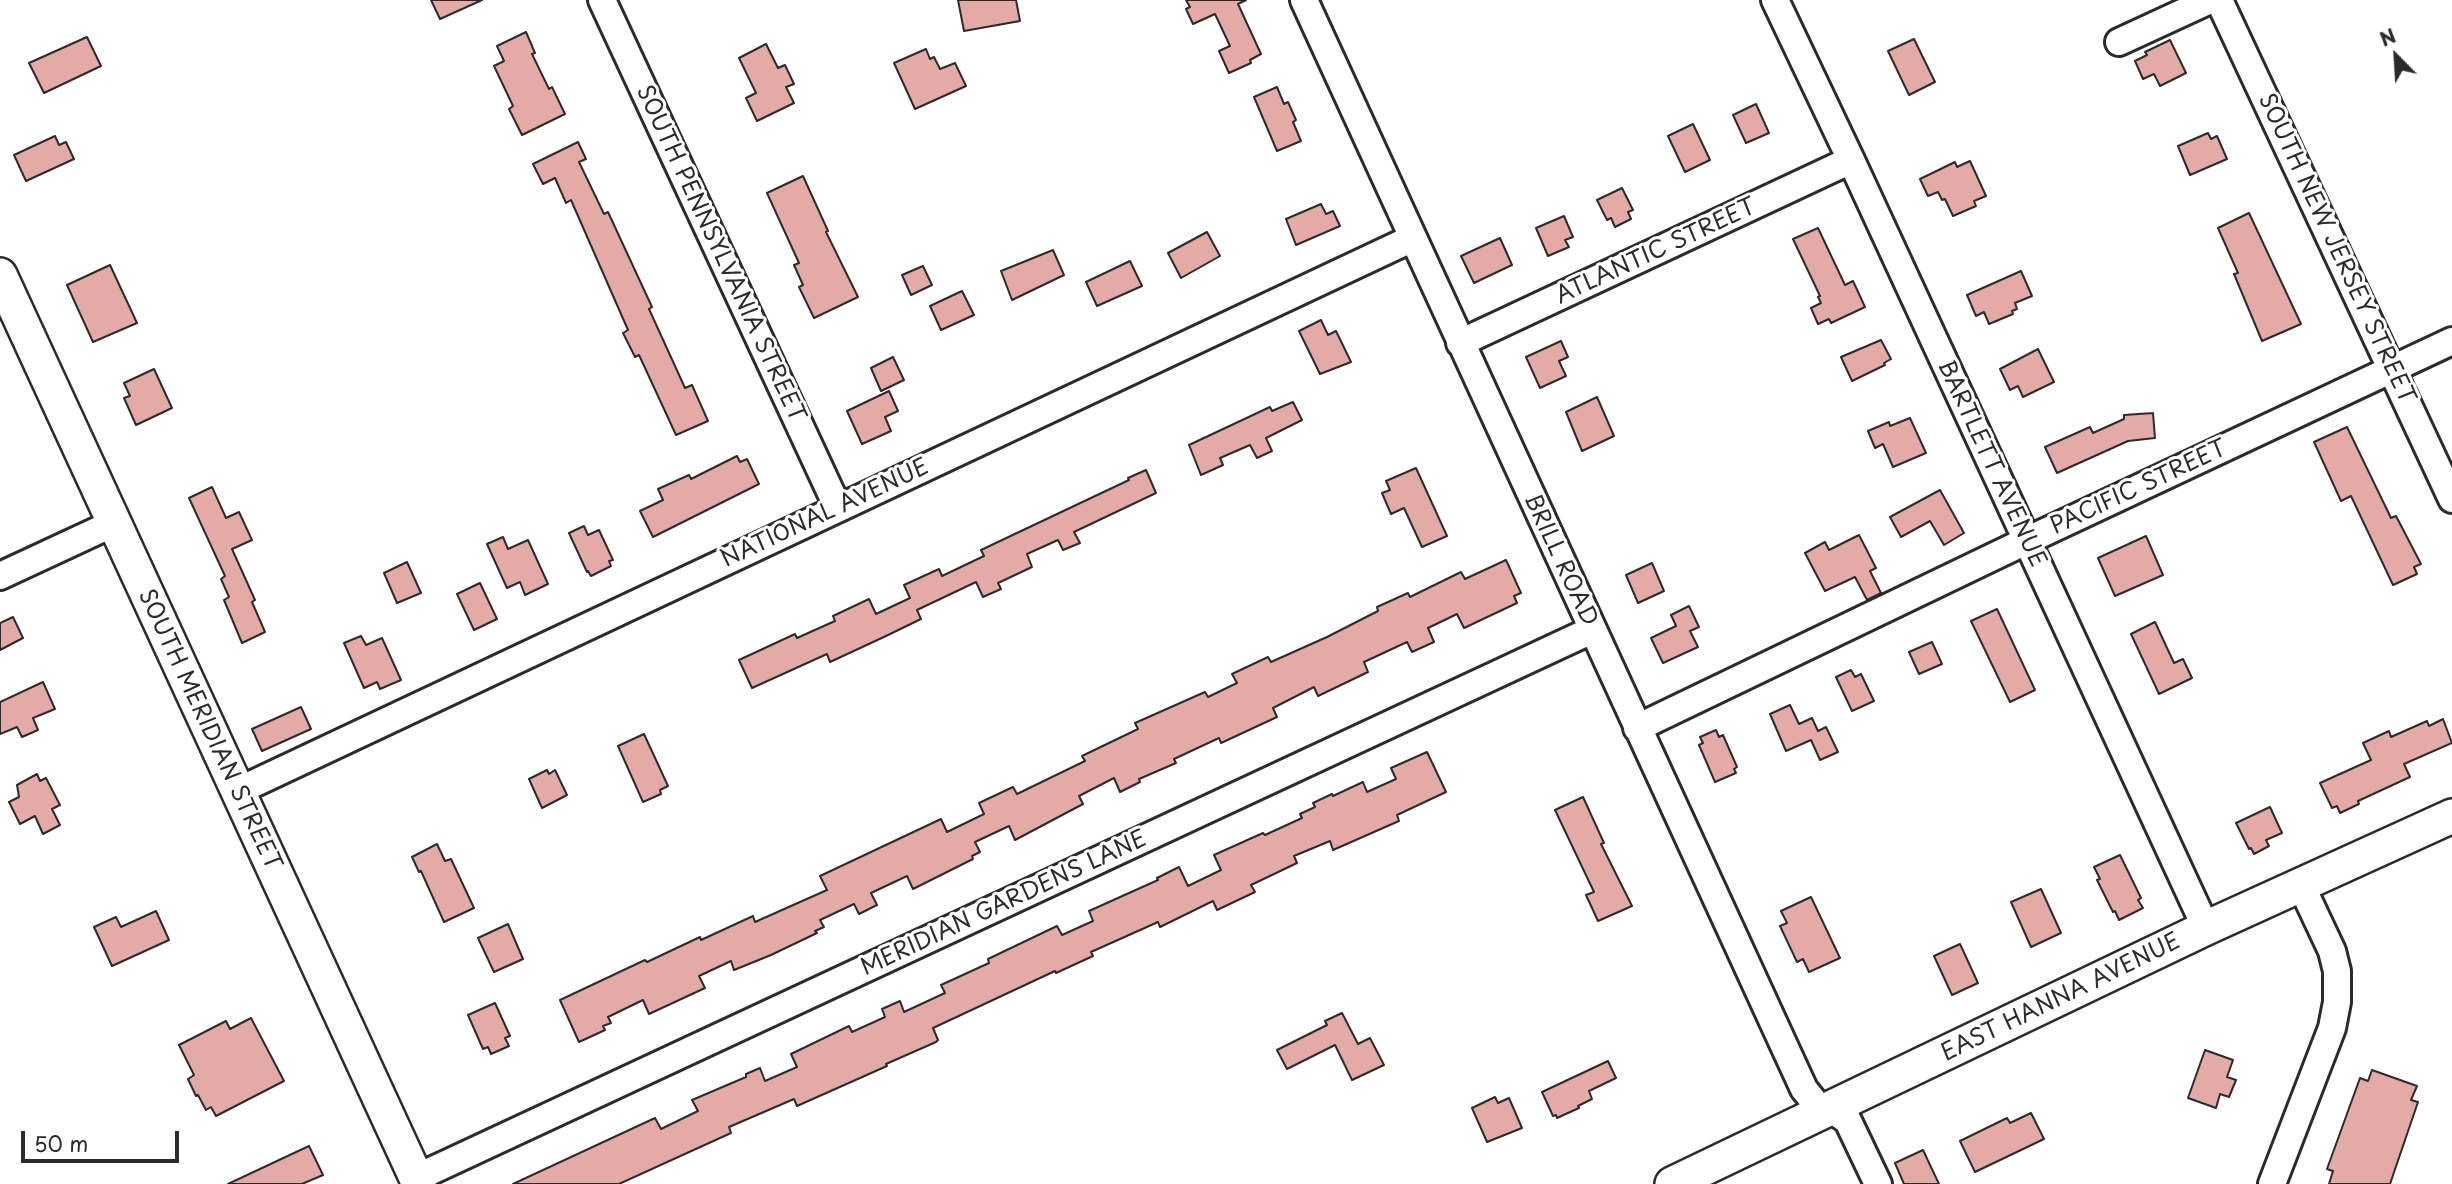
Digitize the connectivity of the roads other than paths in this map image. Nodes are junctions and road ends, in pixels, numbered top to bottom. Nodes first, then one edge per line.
1 (601, 0) edge
2 (1304, 0) edge
3 (1775, 0) edge
4 (2210, 0) edge
5 (2219, 0) edge
6 (2119, 42) dead end
7 (1851, 160) junction
8 (1413, 238) junction
9 (0, 275) edge
10 (2452, 341) edge
11 (1460, 343) junction
12 (2393, 370) junction
13 (2452, 499) edge
14 (838, 508) junction
15 (114, 523) junction
16 (2026, 541) junction
17 (0, 576) edge
18 (1592, 630) junction
19 (1637, 728) junction
20 (238, 791) junction
21 (2452, 816) edge
22 (2301, 884) junction
23 (2206, 928) junction
24 (1828, 1110) junction
25 (417, 1181) edge
26 (1672, 1184) edge
27 (1878, 1184) edge
28 (2272, 1184) edge

1 - 14 street, SOUTH PENNSYLVANIA STREET
2 - 8 street, BRILL ROAD
3 - 7 street, BARTLETT AVENUE
4 - 6 street
5 - 12 street, SOUTH NEW JERSEY STREET
7 - 11 street, ATLANTIC STREET
7 - 16 street, BARTLETT AVENUE
8 - 11 street, BRILL ROAD
8 - 14 street, NATIONAL AVENUE
9 - 15 main road, SOUTH MERIDIAN STREET
10 - 12 street, PACIFIC STREET
11 - 18 street, BRILL ROAD
12 - 13 street, SOUTH NEW JERSEY STREET
12 - 16 street, PACIFIC STREET
14 - 20 street, NATIONAL AVENUE
15 - 17 street
15 - 20 main road, SOUTH MERIDIAN STREET
16 - 19 street, PACIFIC STREET
16 - 23 street, BARTLETT AVENUE
18 - 19 street, BRILL ROAD
18 - 25 street, MERIDIAN GARDENS LANE
19 - 24 street, BRILL ROAD
20 - 25 main road, SOUTH MERIDIAN STREET
21 - 22 main road, EAST HANNA AVENUE
22 - 23 main road, EAST HANNA AVENUE
22 - 28 street
23 - 24 main road, EAST HANNA AVENUE
24 - 26 main road, EAST HANNA AVENUE
24 - 27 street, BRILL ROAD

